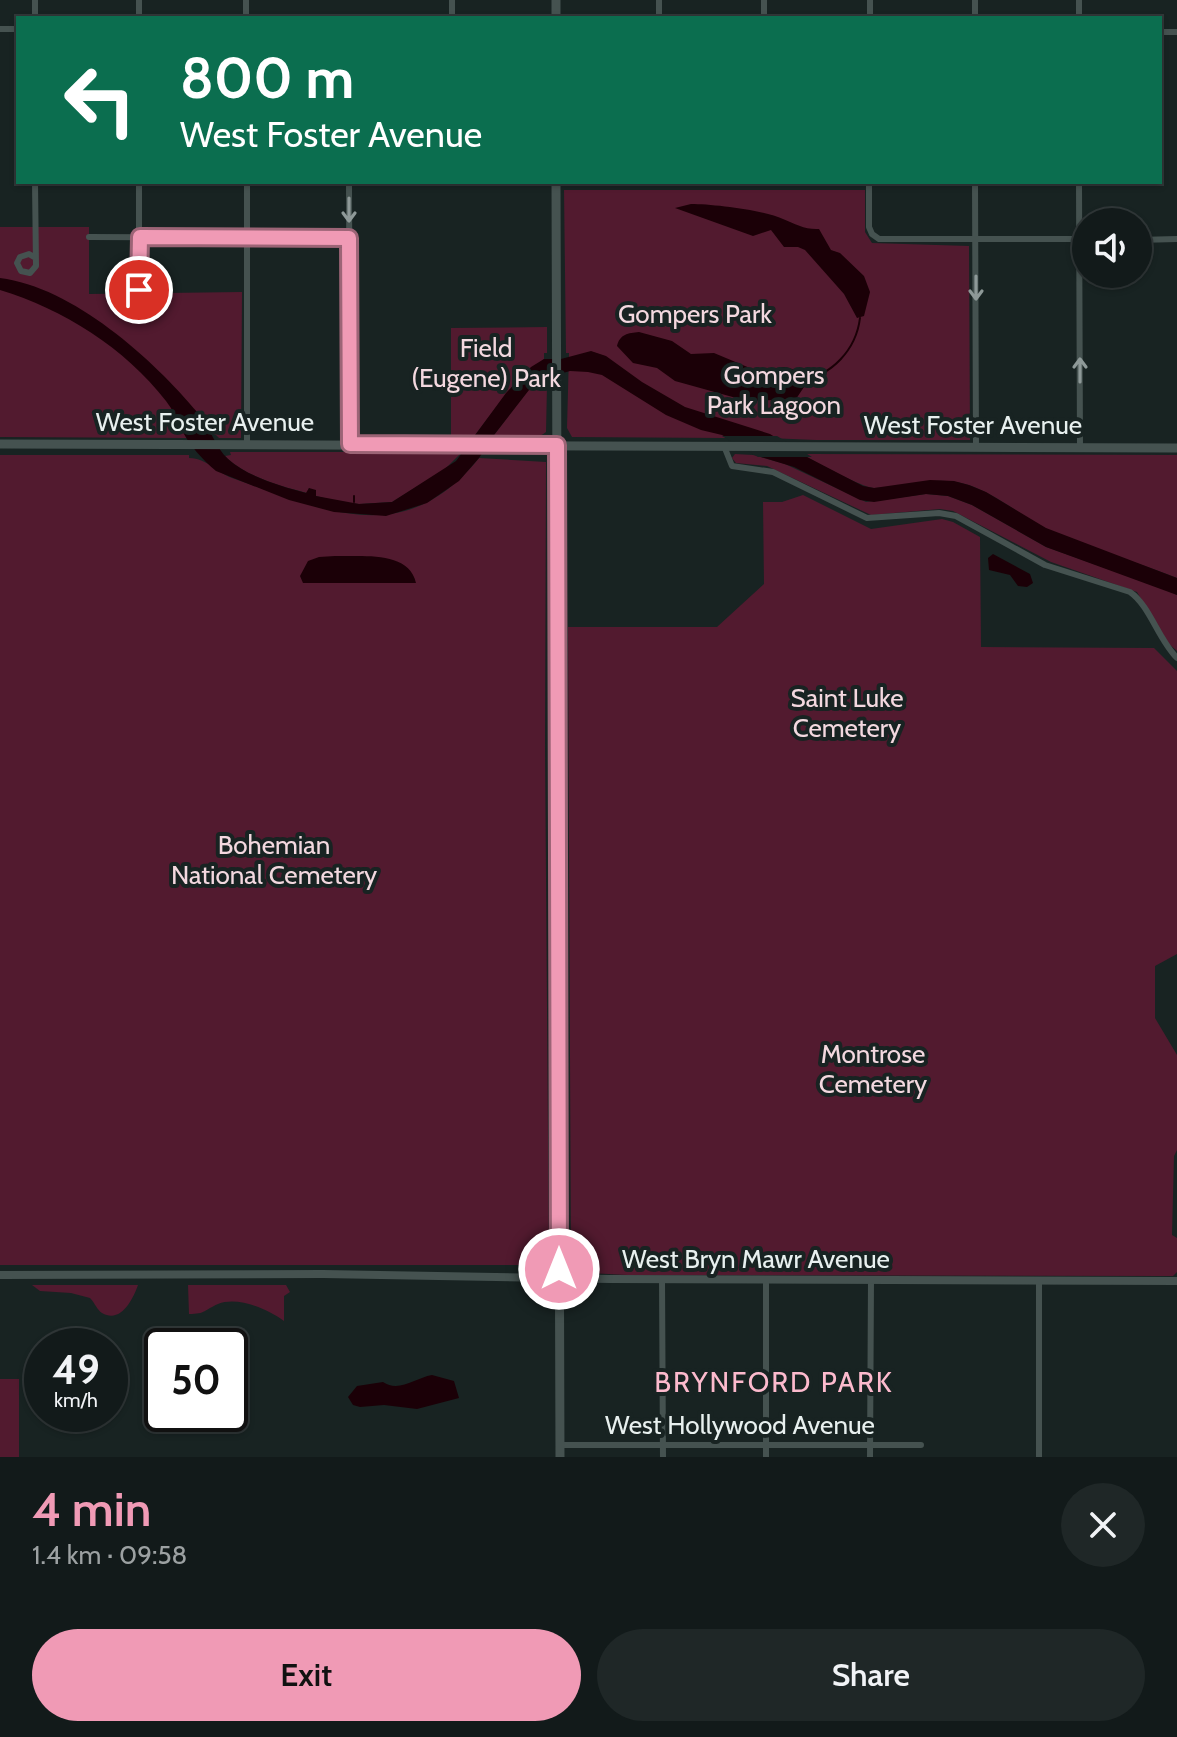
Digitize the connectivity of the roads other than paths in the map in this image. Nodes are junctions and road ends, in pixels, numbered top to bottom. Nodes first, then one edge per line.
1 (35, 184) edge
2 (139, 184) edge
3 (247, 184) edge
4 (349, 184) edge
5 (556, 184) edge
6 (869, 184) edge
7 (975, 184) edge
8 (1079, 184) edge
9 (1081, 208) edge
10 (89, 237) dead end
11 (140, 237) junction
12 (247, 238) junction
13 (349, 238) junction
14 (975, 239) junction
15 (1072, 239) edge
16 (1177, 239) edge
17 (1152, 240) edge
18 (34, 257) dead end
19 (1082, 288) edge
20 (139, 290) dead end
21 (0, 444) edge
22 (350, 444) junction
23 (247, 445) junction
24 (557, 445) junction
25 (724, 446) junction
26 (976, 447) junction
27 (1080, 448) junction
28 (1177, 448) edge
29 (1177, 658) edge
30 (0, 1275) edge
31 (559, 1277) junction
32 (662, 1279) junction
33 (766, 1280) junction
34 (871, 1280) junction
35 (1039, 1280) junction
36 (1177, 1281) edge
37 (560, 1445) junction
38 (663, 1445) junction
39 (766, 1445) junction
40 (870, 1445) junction
41 (921, 1445) dead end
42 (560, 1457) edge
43 (663, 1457) edge
44 (766, 1457) edge
45 (870, 1457) edge
46 (1039, 1457) edge

1 - 18 street
2 - 11 street
3 - 12 street
4 -> 13 street
5 - 24 main road
6 - 14 street
7 - 14 street
8 - 9 street
10 - 11 street
11 - 12 street
11 - 20 street
12 - 13 street
12 - 23 street
13 - 22 street
14 - 15 street
14 -> 26 street
16 - 17 street
27 -> 19 street
21 - 23 main road, West Foster Avenue
22 - 23 main road, West Foster Avenue
22 - 24 main road, West Foster Avenue
24 - 25 main road, West Foster Avenue
24 - 31 main road
25 - 26 main road, West Foster Avenue
25 - 29 street
26 - 27 main road, West Foster Avenue
27 - 28 main road, West Foster Avenue
30 - 31 street, West Bryn Mawr Avenue
31 - 32 street, West Bryn Mawr Avenue
31 - 37 main road
32 - 33 street, West Bryn Mawr Avenue
32 - 38 street
33 - 34 street, West Bryn Mawr Avenue
33 - 39 street
34 - 35 street, West Bryn Mawr Avenue
34 - 40 street
35 - 36 street, West Bryn Mawr Avenue
35 - 46 street
37 - 38 street, West Hollywood Avenue
37 - 42 main road
38 - 39 street, West Hollywood Avenue
38 - 43 street
39 - 40 street, West Hollywood Avenue
39 - 44 street
40 - 41 street, West Hollywood Avenue
40 - 45 street

